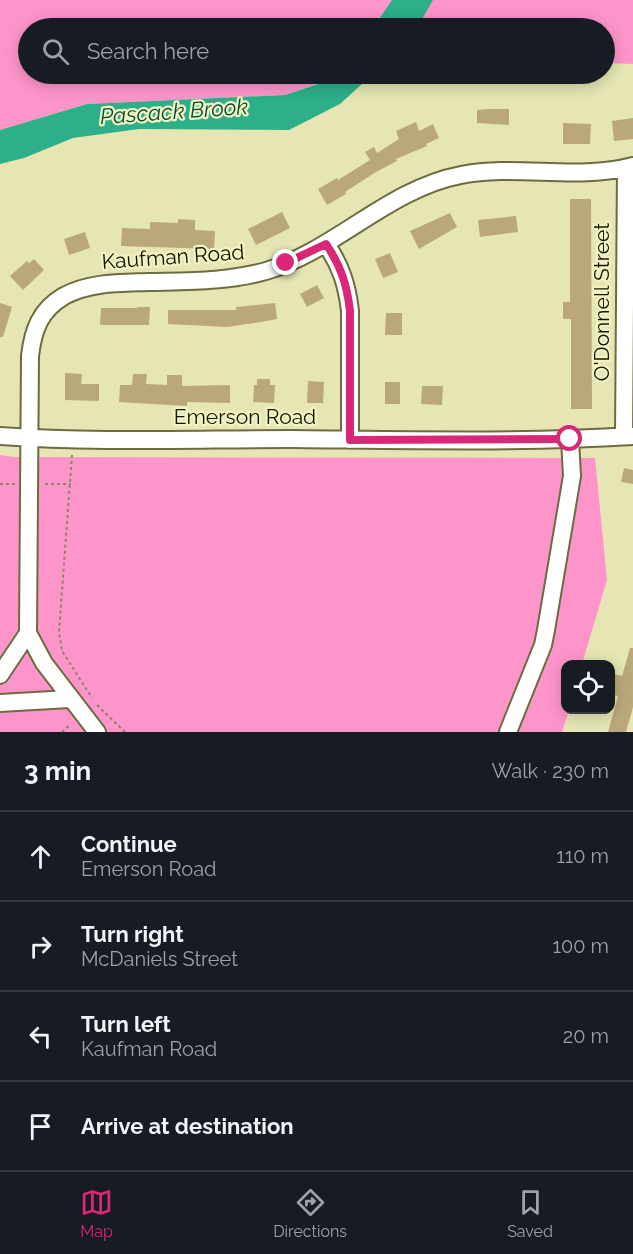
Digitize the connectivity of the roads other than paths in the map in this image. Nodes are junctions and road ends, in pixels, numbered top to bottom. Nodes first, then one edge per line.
1 (629, 167) edge
2 (326, 244) junction
3 (629, 303) edge
4 (0, 436) edge
5 (629, 436) edge
6 (28, 438) junction
7 (570, 439) junction
8 (350, 440) junction
9 (28, 633) junction
10 (0, 675) edge
11 (69, 699) junction
12 (0, 703) edge
13 (97, 732) edge
14 (508, 732) edge

1 - 2 street, Kaufman Road
1 - 3 street, O'Donnell Street
2 - 6 street, Kaufman Road
2 - 8 street
3 - 5 street, O'Donnell Street
4 - 6 street, Emerson Road
5 - 7 street, Emerson Road
6 - 8 street, Emerson Road
6 - 9 street, Kaufman Road
7 - 8 street, Emerson Road
7 - 14 street
9 - 10 street
9 - 11 street
11 - 12 street
11 - 13 street

